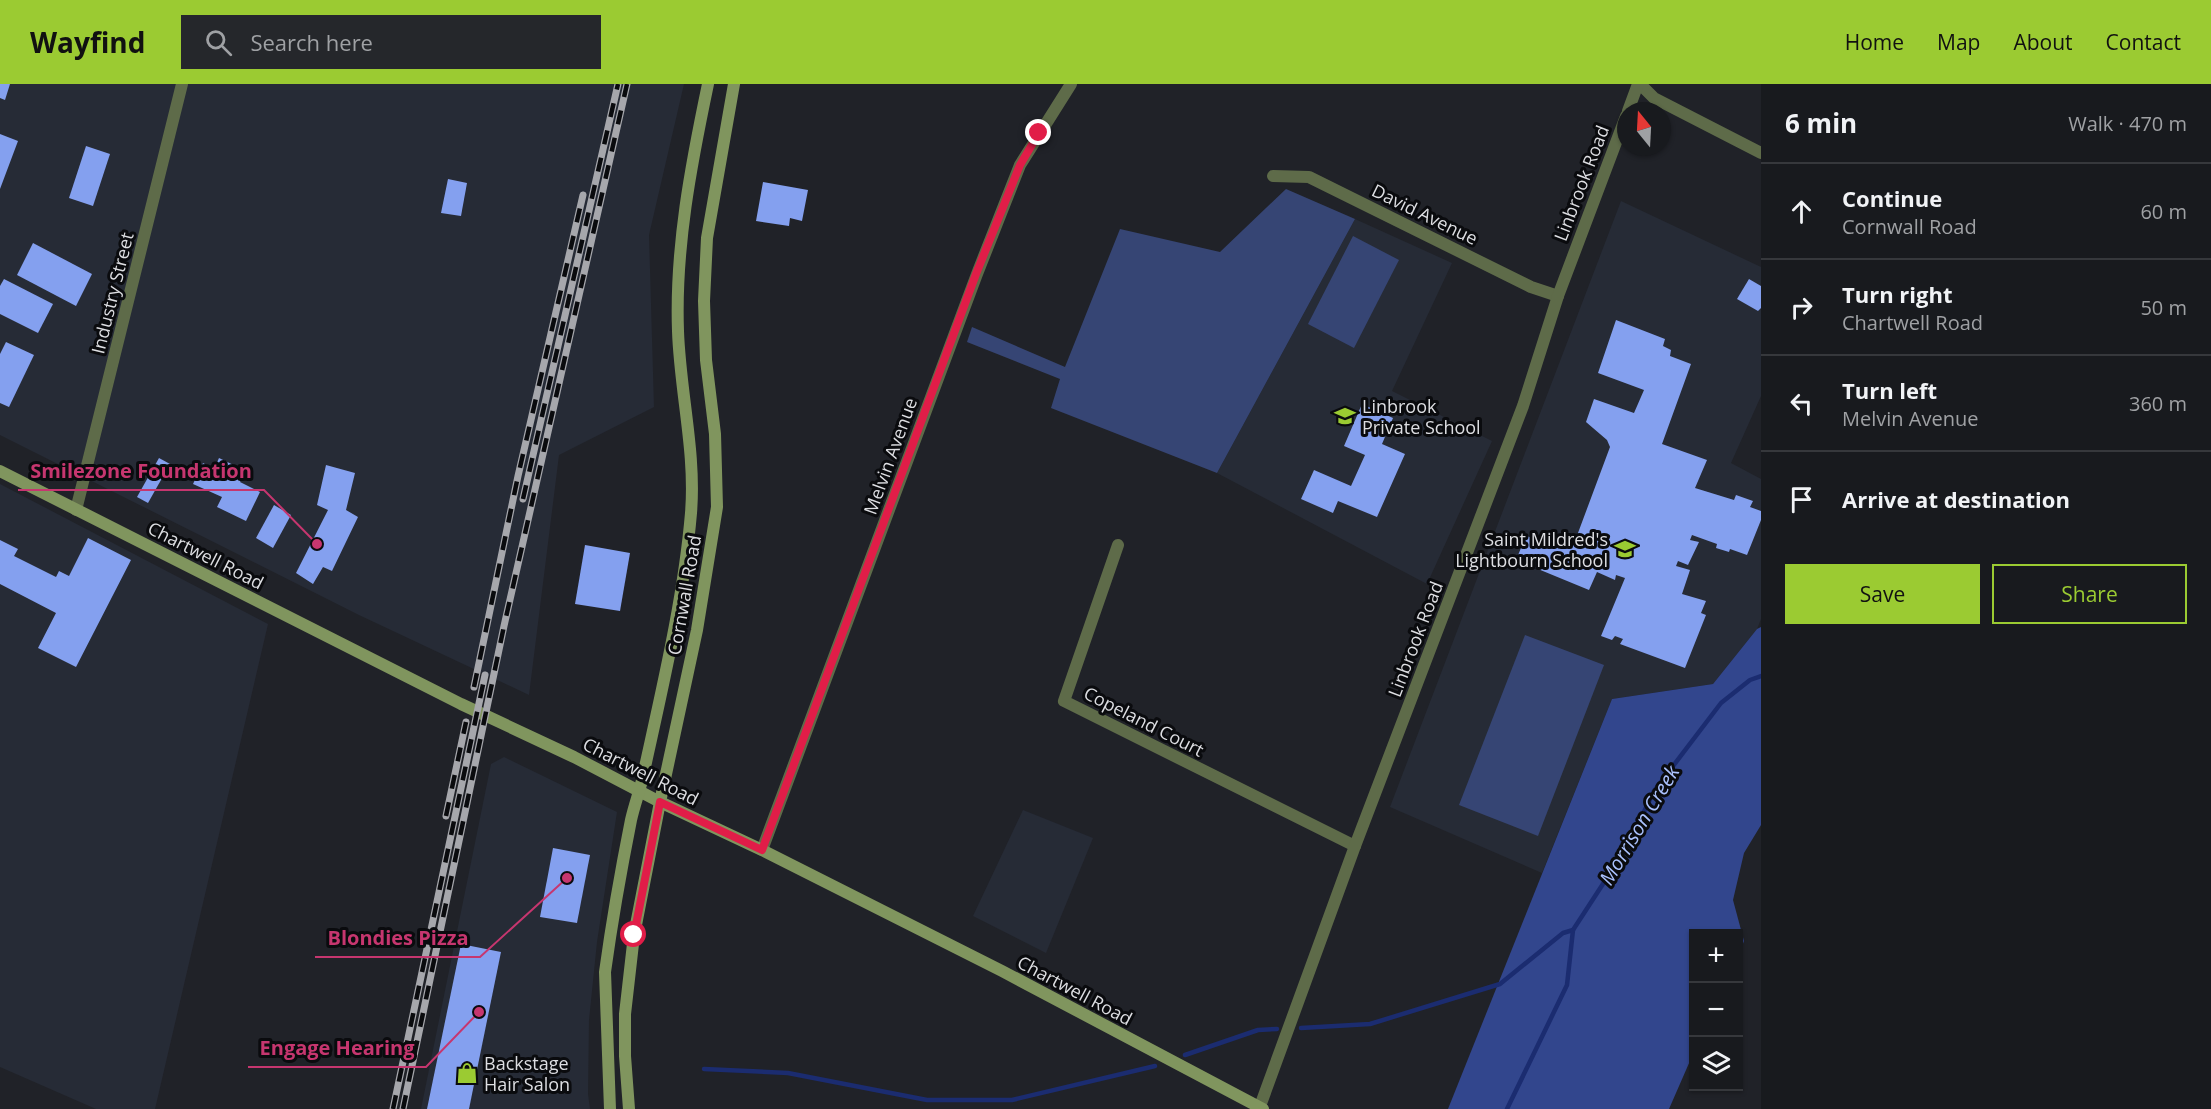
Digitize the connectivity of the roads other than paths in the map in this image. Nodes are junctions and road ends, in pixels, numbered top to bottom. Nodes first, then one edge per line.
1 (182, 84) edge
2 (708, 84) edge
3 (734, 84) edge
4 (1071, 84) edge
5 (1639, 84) edge
6 (1632, 102) edge
7 (1617, 140) edge
8 (1761, 153) edge
9 (1273, 176) dead end
10 (1558, 296) junction
11 (0, 471) edge
12 (76, 510) junction
13 (1118, 545) dead end
14 (639, 792) junction
15 (660, 802) junction
16 (1355, 846) junction
17 (762, 850) junction
18 (1261, 1108) edge
19 (610, 1109) edge
20 (629, 1109) edge

1 - 12 street, Industry Street
2 - 14 main road, Cornwall Road
3 - 15 main road, Cornwall Road
4 - 17 street, Melvin Avenue
5 - 6 street, Linbrook Road
5 - 8 street
7 - 10 street, Linbrook Road
9 - 10 street, David Avenue
10 - 16 street, Linbrook Road
11 - 12 main road, Chartwell Road
12 - 14 main road, Chartwell Road
13 - 16 street, Copeland Court
14 - 15 main road, Chartwell Road
14 - 19 main road, Cornwall Road
15 - 17 main road, Chartwell Road
15 - 20 main road, Cornwall Road
16 - 18 street, Linbrook Road
17 - 18 main road, Chartwell Road

